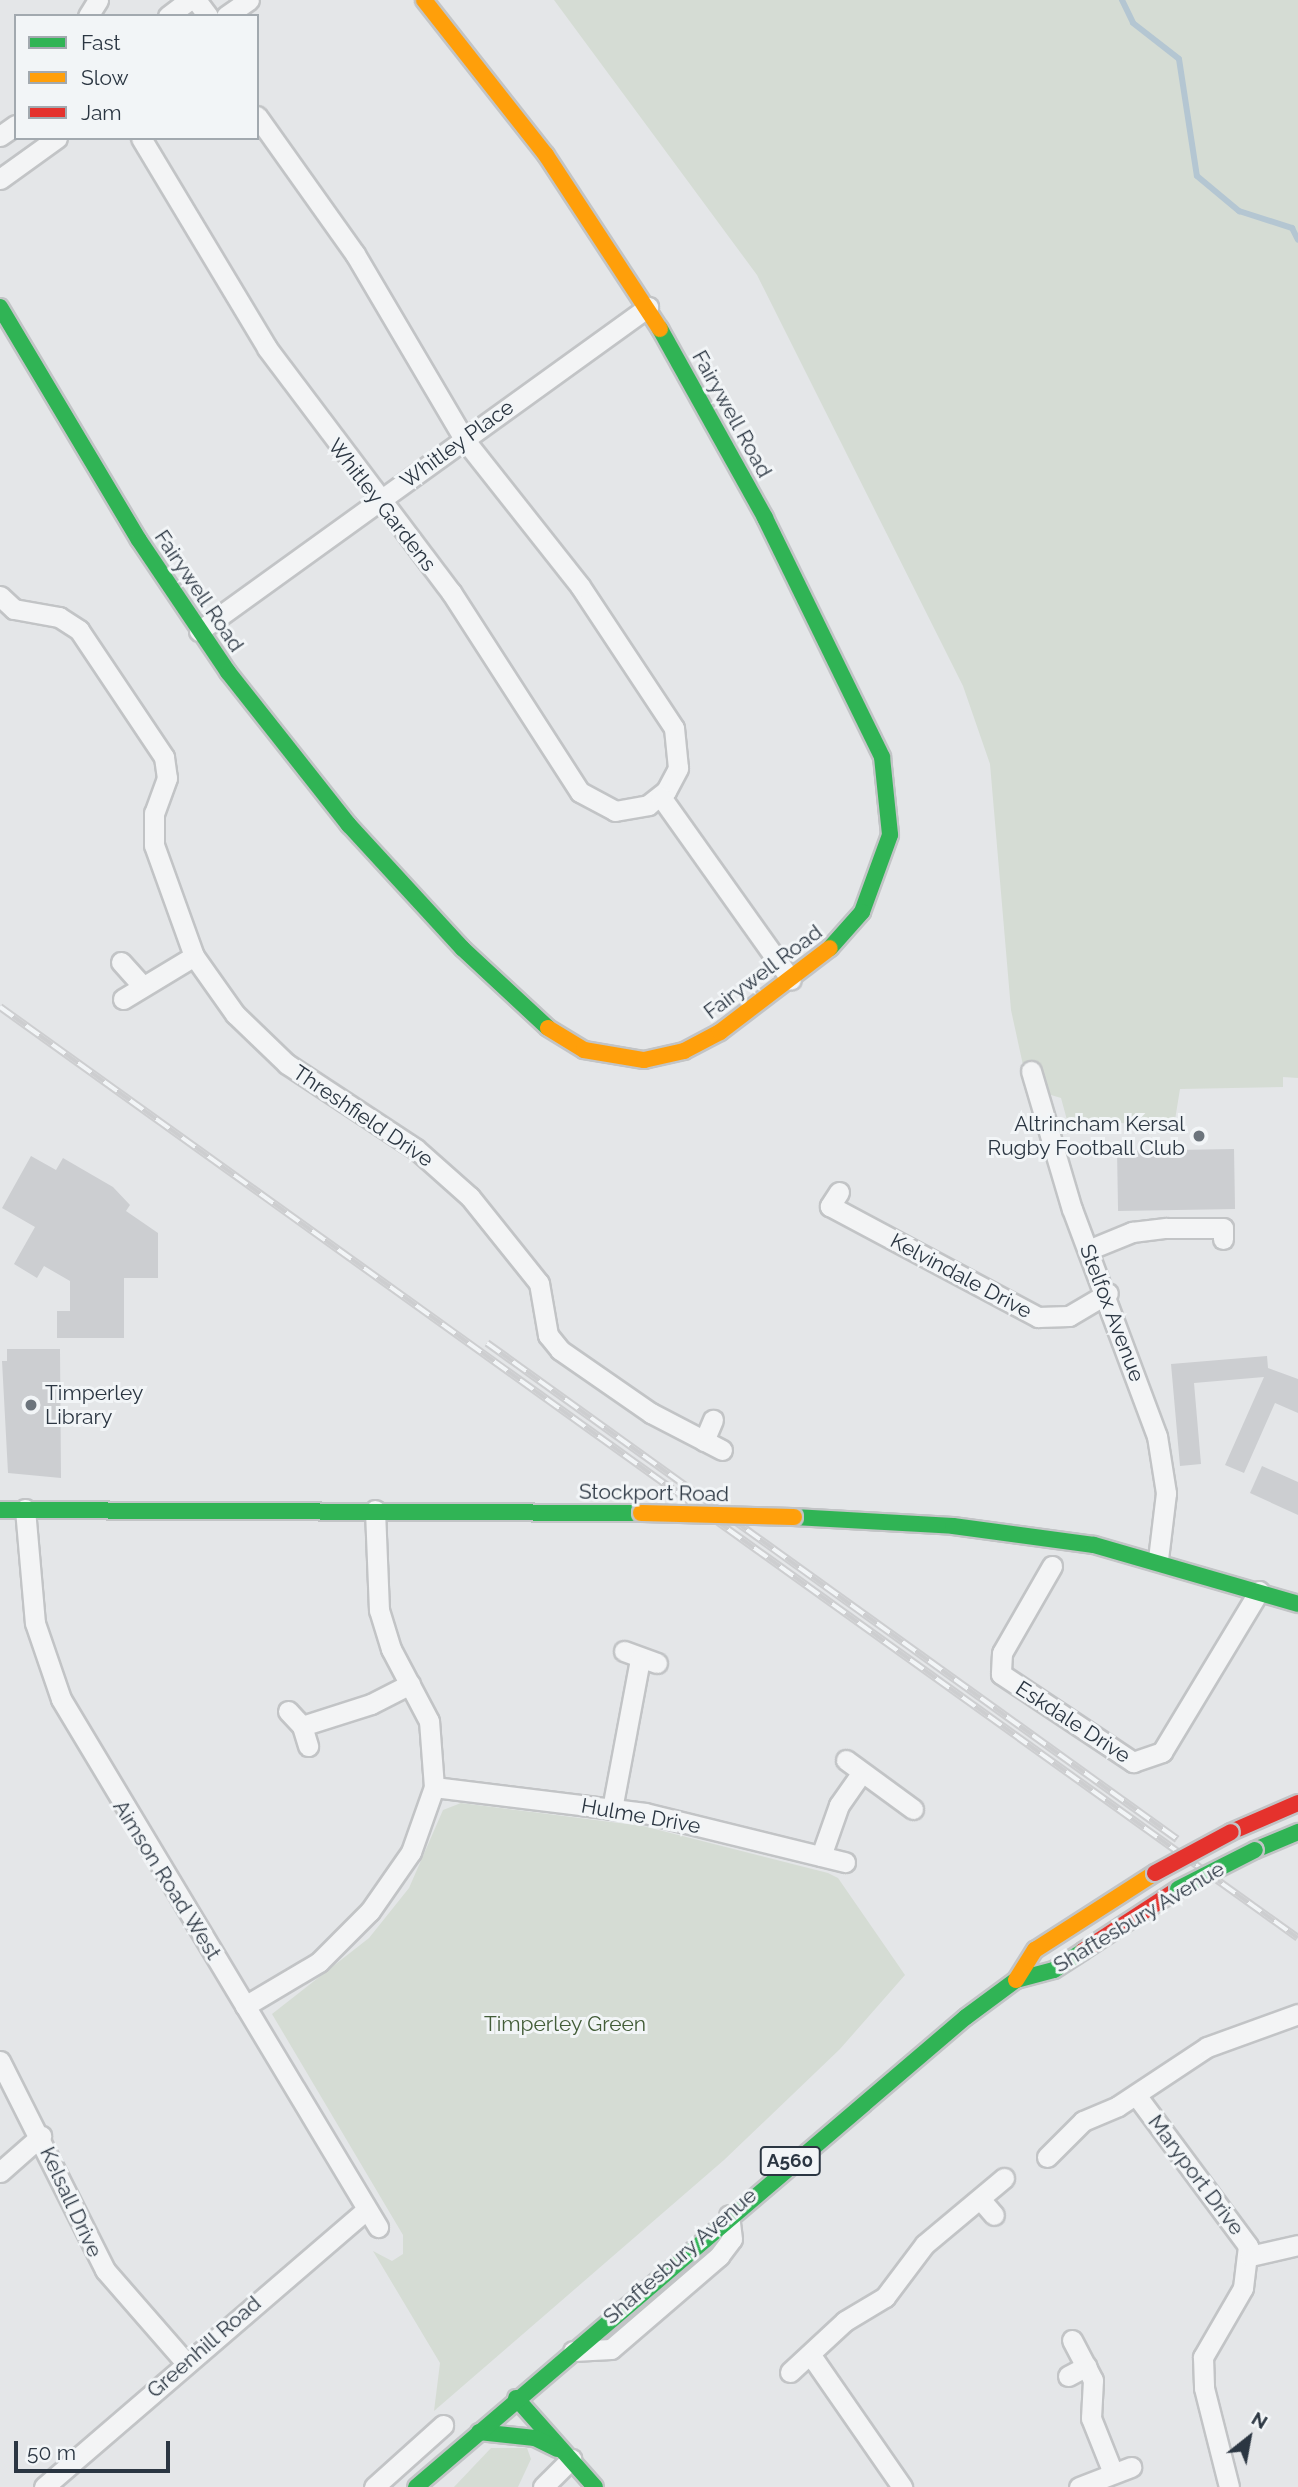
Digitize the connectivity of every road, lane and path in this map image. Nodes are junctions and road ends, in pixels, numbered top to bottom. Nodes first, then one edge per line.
1 (249, 0) edge
2 (424, 0) edge
3 (229, 14) edge
4 (259, 119) edge
5 (54, 140) edge
6 (142, 140) edge
7 (0, 179) edge
8 (0, 307) edge
9 (648, 307) junction
10 (464, 439) junction
11 (378, 501) junction
12 (0, 596) edge
13 (199, 631) junction
14 (661, 797) junction
15 (194, 956) junction
16 (121, 962) dead end
17 (791, 980) junction
18 (141, 984) junction
19 (123, 999) dead end
20 (1031, 1071) dead end
21 (839, 1192) dead end
22 (1223, 1239) dead end
23 (1088, 1250) junction
24 (1108, 1293) junction
25 (713, 1420) dead end
26 (704, 1441) junction
27 (722, 1450) dead end
28 (25, 1509) junction
29 (0, 1510) edge
30 (375, 1510) junction
31 (1158, 1559) junction
32 (1052, 1566) dead end
33 (1259, 1591) junction
34 (1298, 1604) edge
35 (640, 1658) dead end
36 (410, 1684) junction
37 (288, 1711) dead end
38 (302, 1726) junction
39 (308, 1746) dead end
40 (846, 1760) dead end
41 (861, 1774) junction
42 (434, 1787) junction
43 (1298, 1803) edge
44 (612, 1808) junction
45 (913, 1809) dead end
46 (1298, 1832) edge
47 (821, 1856) junction
48 (845, 1862) dead end
49 (1016, 1980) junction
50 (245, 2006) junction
51 (1298, 2014) edge
52 (0, 2061) edge
53 (1136, 2095) junction
54 (41, 2136) junction
55 (1047, 2157) dead end
56 (0, 2172) edge
57 (1004, 2178) dead end
58 (980, 2199) junction
59 (366, 2210) junction
60 (729, 2214) joint
61 (994, 2215) dead end
62 (378, 2227) dead end
63 (1298, 2245) edge
64 (1250, 2256) junction
65 (1072, 2340) dead end
66 (570, 2350) joint
67 (810, 2354) junction
68 (186, 2363) junction
69 (1087, 2366) junction
70 (790, 2372) dead end
71 (1068, 2376) dead end
72 (516, 2398) junction
73 (443, 2425) dead end
74 (479, 2432) junction
75 (567, 2455) junction
76 (44, 2487) edge
77 (374, 2487) edge
78 (416, 2487) edge
79 (544, 2487) edge
80 (595, 2487) edge
81 (902, 2487) edge
82 (1079, 2487) edge
83 (1229, 2487) edge

1 - 3 street
2 - 9 main road, Fairywell Road
4 - 10 street
5 - 7 street
6 - 11 street, Whitley Gardens
8 - 13 main road, Fairywell Road
9 - 10 street, Whitley Place
9 - 17 main road, Fairywell Road
10 - 11 street, Whitley Place
10 - 14 street
11 - 13 street, Whitley Place
11 - 14 street, Whitley Gardens
12 - 15 street, Threshfield Drive
13 - 17 main road, Fairywell Road
14 - 17 street
15 - 18 street
15 - 26 street, Threshfield Drive
16 - 18 street
18 - 19 street
20 - 23 street, Stelfox Avenue
21 - 24 street, Kelvindale Drive
22 - 23 street
23 - 24 street, Stelfox Avenue
24 - 31 street, Stelfox Avenue
25 - 26 street
26 - 27 street, Threshfield Drive
28 - 29 main road, Stockport Road
28 - 30 main road, Stockport Road
28 - 50 street, Aimson Road West
30 - 31 main road, Stockport Road, bridge
30 - 36 street
31 - 33 main road, Stockport Road
32 - 33 street, Eskdale Drive
33 - 34 main road, Stockport Road
35 - 44 street
36 - 38 street
36 - 42 street
37 - 38 street
38 - 39 street
40 - 41 street
41 - 45 street
41 - 47 street
42 - 44 street, Hulme Drive
42 - 50 street
43 - 49 main road, Shaftesbury Avenue / A560, bridge
44 - 47 street, Hulme Drive
46 - 49 main road, Shaftesbury Avenue / A560, bridge
47 - 48 street, Hulme Drive
49 - 60 main road, Shaftesbury Avenue / A560
50 - 59 street, Aimson Road West
51 - 53 street, Maryport Drive
52 - 54 street, Kelsall Drive
53 - 55 street, Maryport Drive
53 - 64 street, Maryport Drive
54 - 56 street
54 - 68 street, Kelsall Drive
57 - 58 street
58 - 61 street
58 - 67 street
59 - 62 street, Aimson Road West
59 - 68 street, Greenhill Road
60 - 66 street
63 - 64 street, Maryport Drive
64 - 83 street, Maryport Drive
65 - 69 street
66 - 72 main road
67 - 70 street
67 - 81 street
68 - 76 street, Greenhill Road
69 - 71 street
69 - 82 street
72 - 74 main road
72 - 75 main road
73 - 77 street
74 - 75 main road
74 - 78 main road
75 - 79 street
75 - 80 main road

